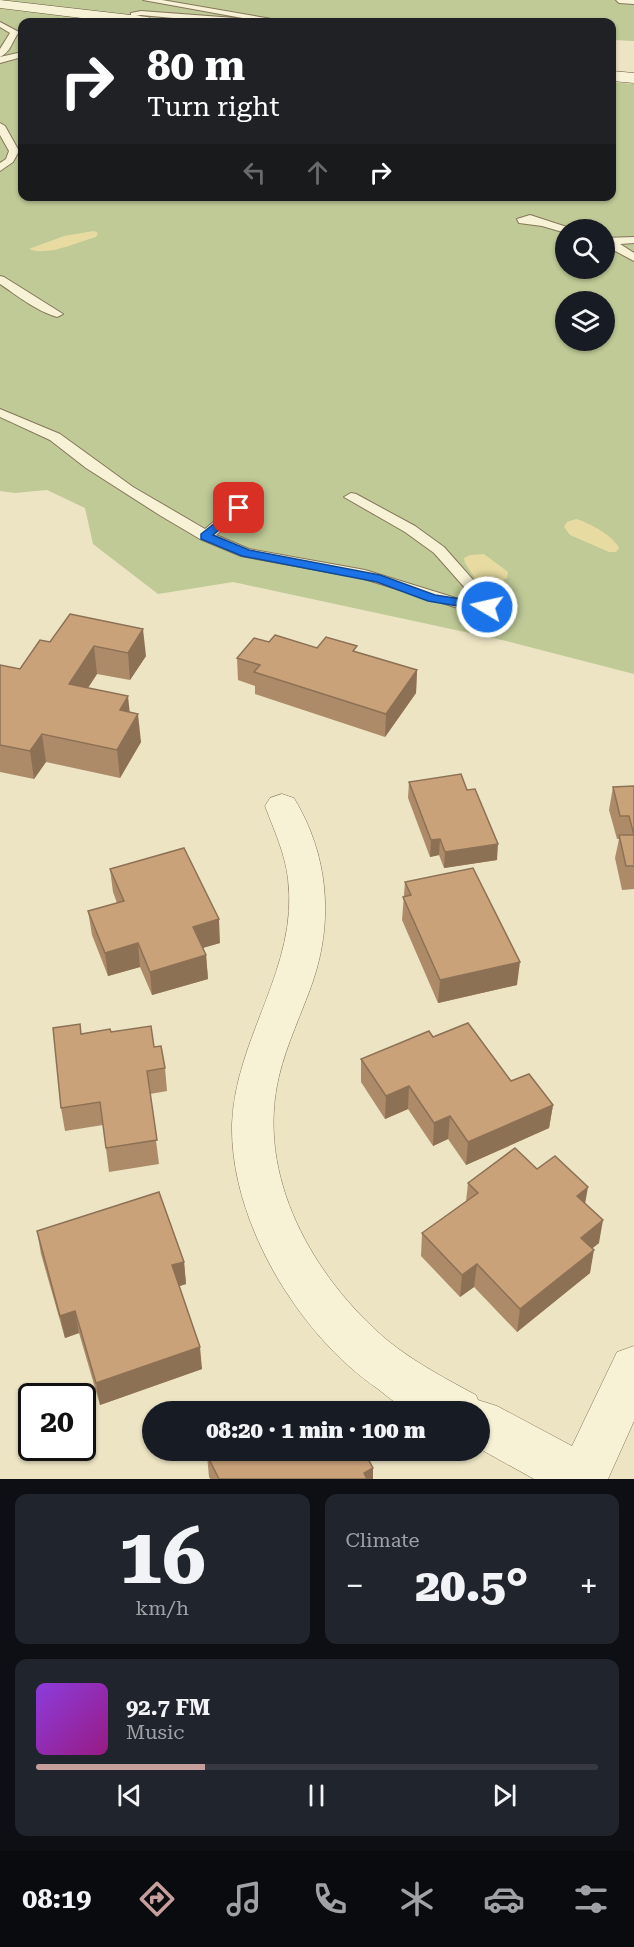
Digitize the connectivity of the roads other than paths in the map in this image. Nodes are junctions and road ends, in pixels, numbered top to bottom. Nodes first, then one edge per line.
1 (147, 0) edge
2 (619, 1) edge
3 (634, 2) edge
4 (0, 3) edge
5 (132, 18) edge
6 (141, 18) edge
7 (194, 18) edge
8 (260, 18) edge
9 (0, 24) edge
10 (2, 52) edge
11 (18, 54) edge
12 (18, 55) edge
13 (0, 60) edge
14 (616, 76) edge
15 (634, 78) edge
16 (0, 126) edge
17 (0, 168) edge
18 (540, 223) dead end
19 (555, 227) edge
20 (634, 240) edge
21 (615, 241) edge
22 (615, 246) edge
23 (634, 258) edge
24 (0, 279) edge
25 (57, 314) dead end
26 (0, 413) edge
27 (351, 497) dead end
28 (226, 521) dead end
29 (205, 536) junction
30 (282, 806) dead end
31 (634, 1368) edge
32 (440, 1401) edge
33 (490, 1428) edge
34 (582, 1479) edge

1 - 8 lane
2 - 3 lane
4 - 5 street
6 - 7 lane
9 - 10 lane
10 - 11 lane
12 - 13 lane
14 - 15 street
16 - 17 lane
18 - 19 lane
20 - 21 lane
22 - 23 lane
24 - 25 lane
26 - 29 lane
27 - 29 lane
28 - 29 lane
30 - 32 street
31 - 34 street
33 - 34 street

